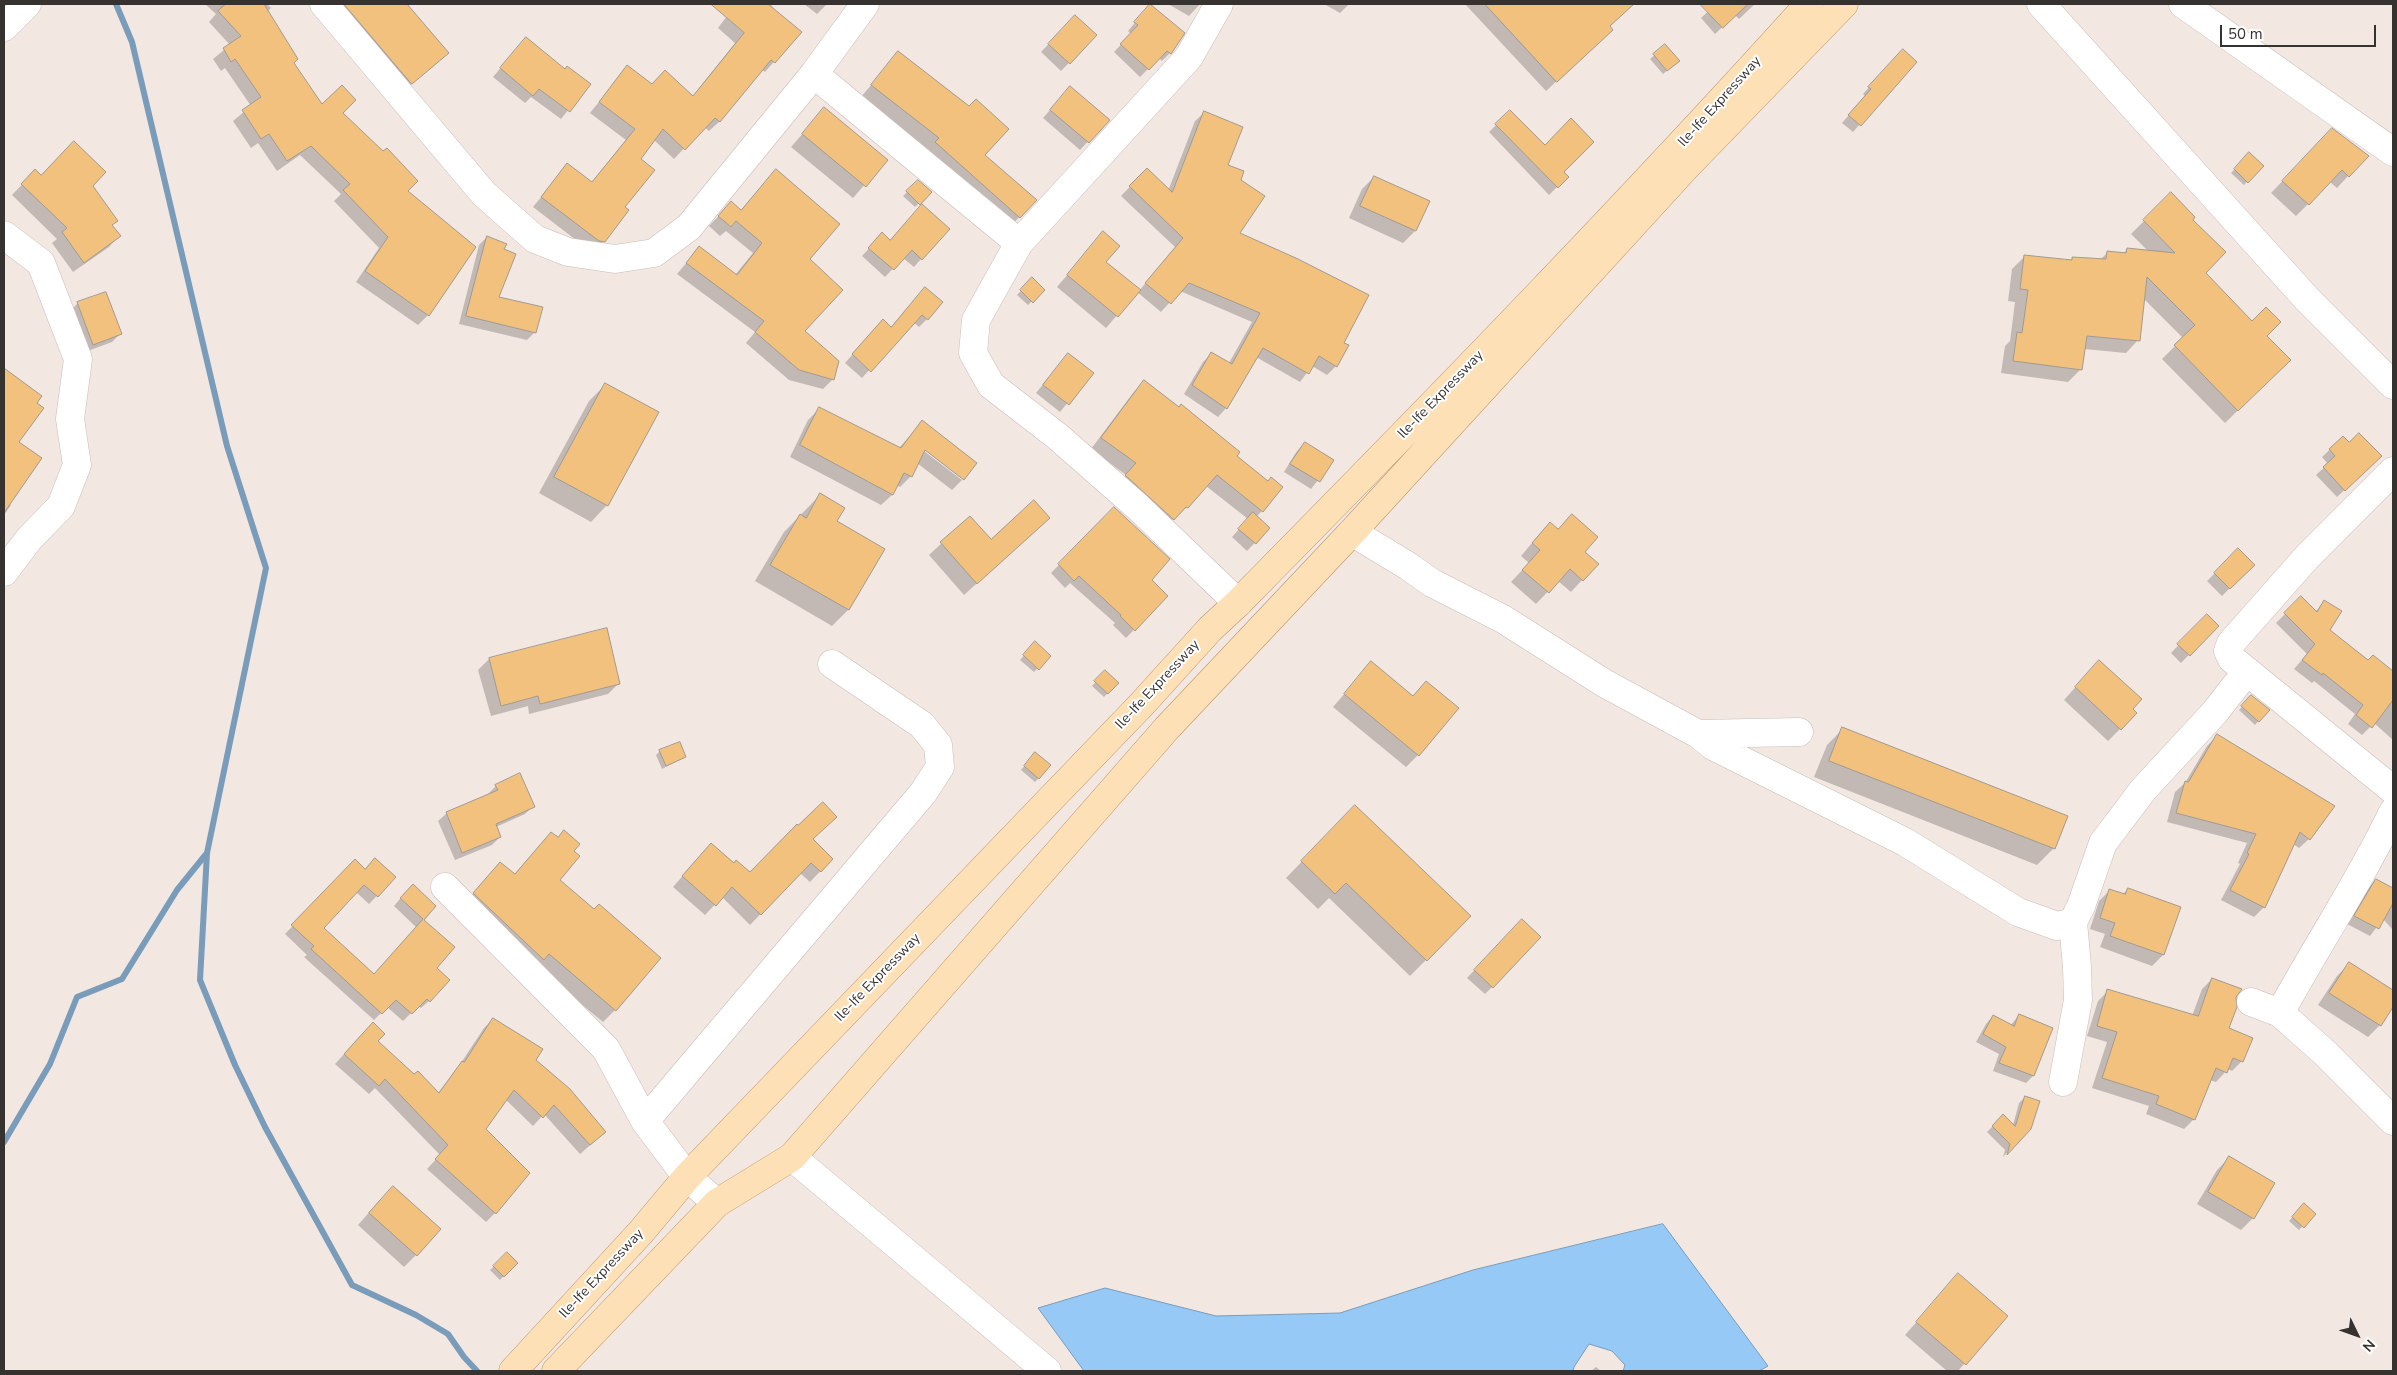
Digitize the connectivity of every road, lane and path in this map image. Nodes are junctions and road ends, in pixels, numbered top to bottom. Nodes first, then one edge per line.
1 (27, 4) edge
2 (324, 4) edge
3 (865, 4) edge
4 (1219, 4) edge
5 (1808, 4) edge
6 (1844, 4) edge
7 (2041, 4) edge
8 (2183, 4) edge
9 (4, 27) edge
10 (814, 74) junction
11 (2393, 152) edge
12 (4, 235) edge
13 (1019, 243) junction
14 (2393, 385) edge
15 (2393, 471) edge
16 (1352, 532) junction
17 (4, 572) edge
18 (1238, 603) junction
19 (1210, 629) junction
20 (1236, 654) junction
21 (832, 664) dead end
22 (2247, 671) junction
23 (1142, 704) junction
24 (1167, 728) junction
25 (1799, 732) dead end
26 (1698, 734) junction
27 (2393, 790) edge
28 (2393, 812) edge
29 (445, 888) dead end
30 (2073, 922) junction
31 (2251, 1002) dead end
32 (2280, 1013) junction
33 (2063, 1082) dead end
34 (644, 1121) junction
35 (2393, 1121) edge
36 (792, 1157) junction
37 (687, 1176) junction
38 (717, 1203) junction
39 (641, 1232) junction
40 (667, 1256) junction
41 (513, 1371) edge
42 (556, 1371) edge
43 (1047, 1371) edge

1 - 9 street
2 - 10 street
3 - 10 street
4 - 13 street
5 - 18 main road, Ile-Ife Expressway
6 - 16 main road, Ile-Ife Expressway
7 - 14 street
8 - 11 street
10 - 13 street
12 - 17 street
13 - 18 street
15 - 22 street
16 - 20 main road, Ile-Ife Expressway
16 - 26 street
18 - 19 main road, Ile-Ife Expressway
19 - 20 main road
19 - 23 main road, Ile-Ife Expressway
20 - 24 main road, Ile-Ife Expressway
21 - 34 street
22 - 27 street
22 - 30 street
23 - 24 main road
23 - 37 main road, Ile-Ife Expressway
24 - 36 main road, Ile-Ife Expressway
25 - 26 street
26 - 30 street
28 - 32 street
29 - 34 street
30 - 33 street
31 - 32 street
32 - 35 street
34 - 37 street
36 - 38 main road, Ile-Ife Expressway
36 - 43 street
37 - 38 street
37 - 39 main road, Ile-Ife Expressway
38 - 40 main road, Ile-Ife Expressway
39 - 40 main road
39 - 41 main road, Ile-Ife Expressway
40 - 42 main road, Ile-Ife Expressway

